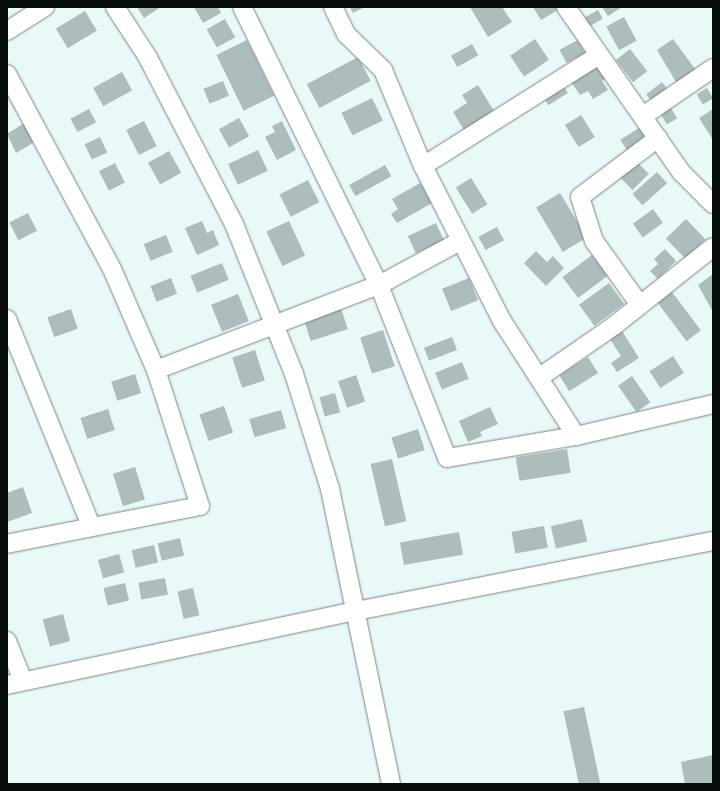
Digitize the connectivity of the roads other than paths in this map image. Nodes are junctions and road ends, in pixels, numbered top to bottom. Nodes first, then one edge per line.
1 (45, 7) edge
2 (115, 7) edge
3 (333, 7) edge
4 (246, 8) edge
5 (570, 8) edge
6 (7, 31) edge
7 (599, 55) junction
8 (713, 68) edge
9 (7, 74) edge
10 (643, 116) junction
11 (658, 138) junction
12 (423, 166) junction
13 (713, 204) edge
14 (460, 241) junction
15 (713, 247) edge
16 (379, 285) junction
17 (640, 304) junction
18 (7, 319) edge
19 (276, 324) junction
20 (156, 370) junction
21 (540, 377) junction
22 (713, 404) edge
23 (576, 436) junction
24 (91, 526) junction
25 (713, 541) edge
26 (7, 544) edge
27 (356, 611) junction
28 (7, 641) edge
29 (13, 684) edge
30 (392, 784) edge

1 - 6 street
2 - 19 street
3 - 12 street
4 - 16 street
5 - 7 street
7 - 10 street
7 - 12 street
8 - 10 street
9 - 20 street
10 - 11 street
11 - 13 street
11 - 17 street
12 - 14 street
14 - 16 street
14 - 21 street
15 - 17 street
16 - 19 street
16 - 23 street
17 - 21 street
18 - 24 street
19 - 20 street
19 - 27 street
20 - 24 street
21 - 23 street
22 - 23 street
24 - 26 street
25 - 27 street
27 - 29 street
27 - 30 street
28 - 29 street

